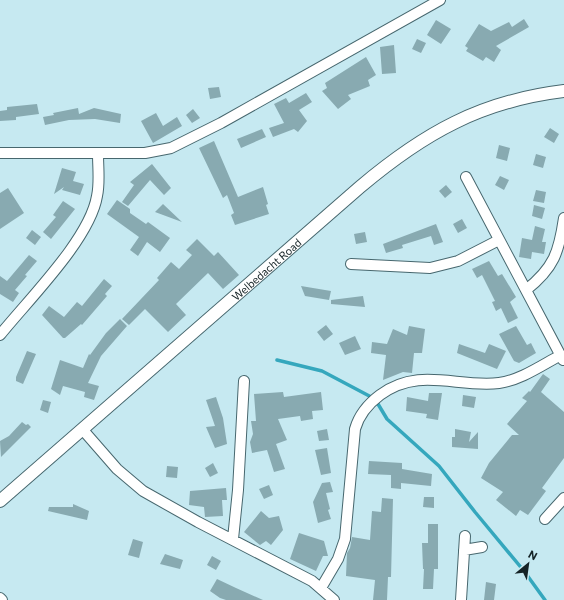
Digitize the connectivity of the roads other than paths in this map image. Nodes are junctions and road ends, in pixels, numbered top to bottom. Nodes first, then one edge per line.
1 (440, 0) edge
2 (564, 91) edge
3 (0, 153) edge
4 (98, 154) junction
5 (466, 177) dead end
6 (564, 218) edge
7 (499, 240) junction
8 (351, 264) dead end
9 (526, 290) junction
10 (0, 335) edge
11 (562, 358) edge
12 (244, 381) dead end
13 (83, 430) junction
14 (564, 498) edge
15 (0, 501) edge
16 (545, 519) dead end
17 (465, 536) dead end
18 (232, 539) junction
19 (482, 548) dead end
20 (464, 550) junction
21 (321, 588) junction
22 (334, 600) edge
23 (461, 600) edge

1 - 4 street
2 - 13 street, Welbedacht Road
3 - 4 street
4 - 10 street
5 - 7 street
6 - 9 street
7 - 8 street
7 - 9 street
9 - 11 street
11 - 21 street
12 - 18 street
13 - 15 street, Welbedacht Road
13 - 18 street
14 - 16 street
17 - 20 street
18 - 21 street
19 - 20 street
20 - 23 street
21 - 22 street

